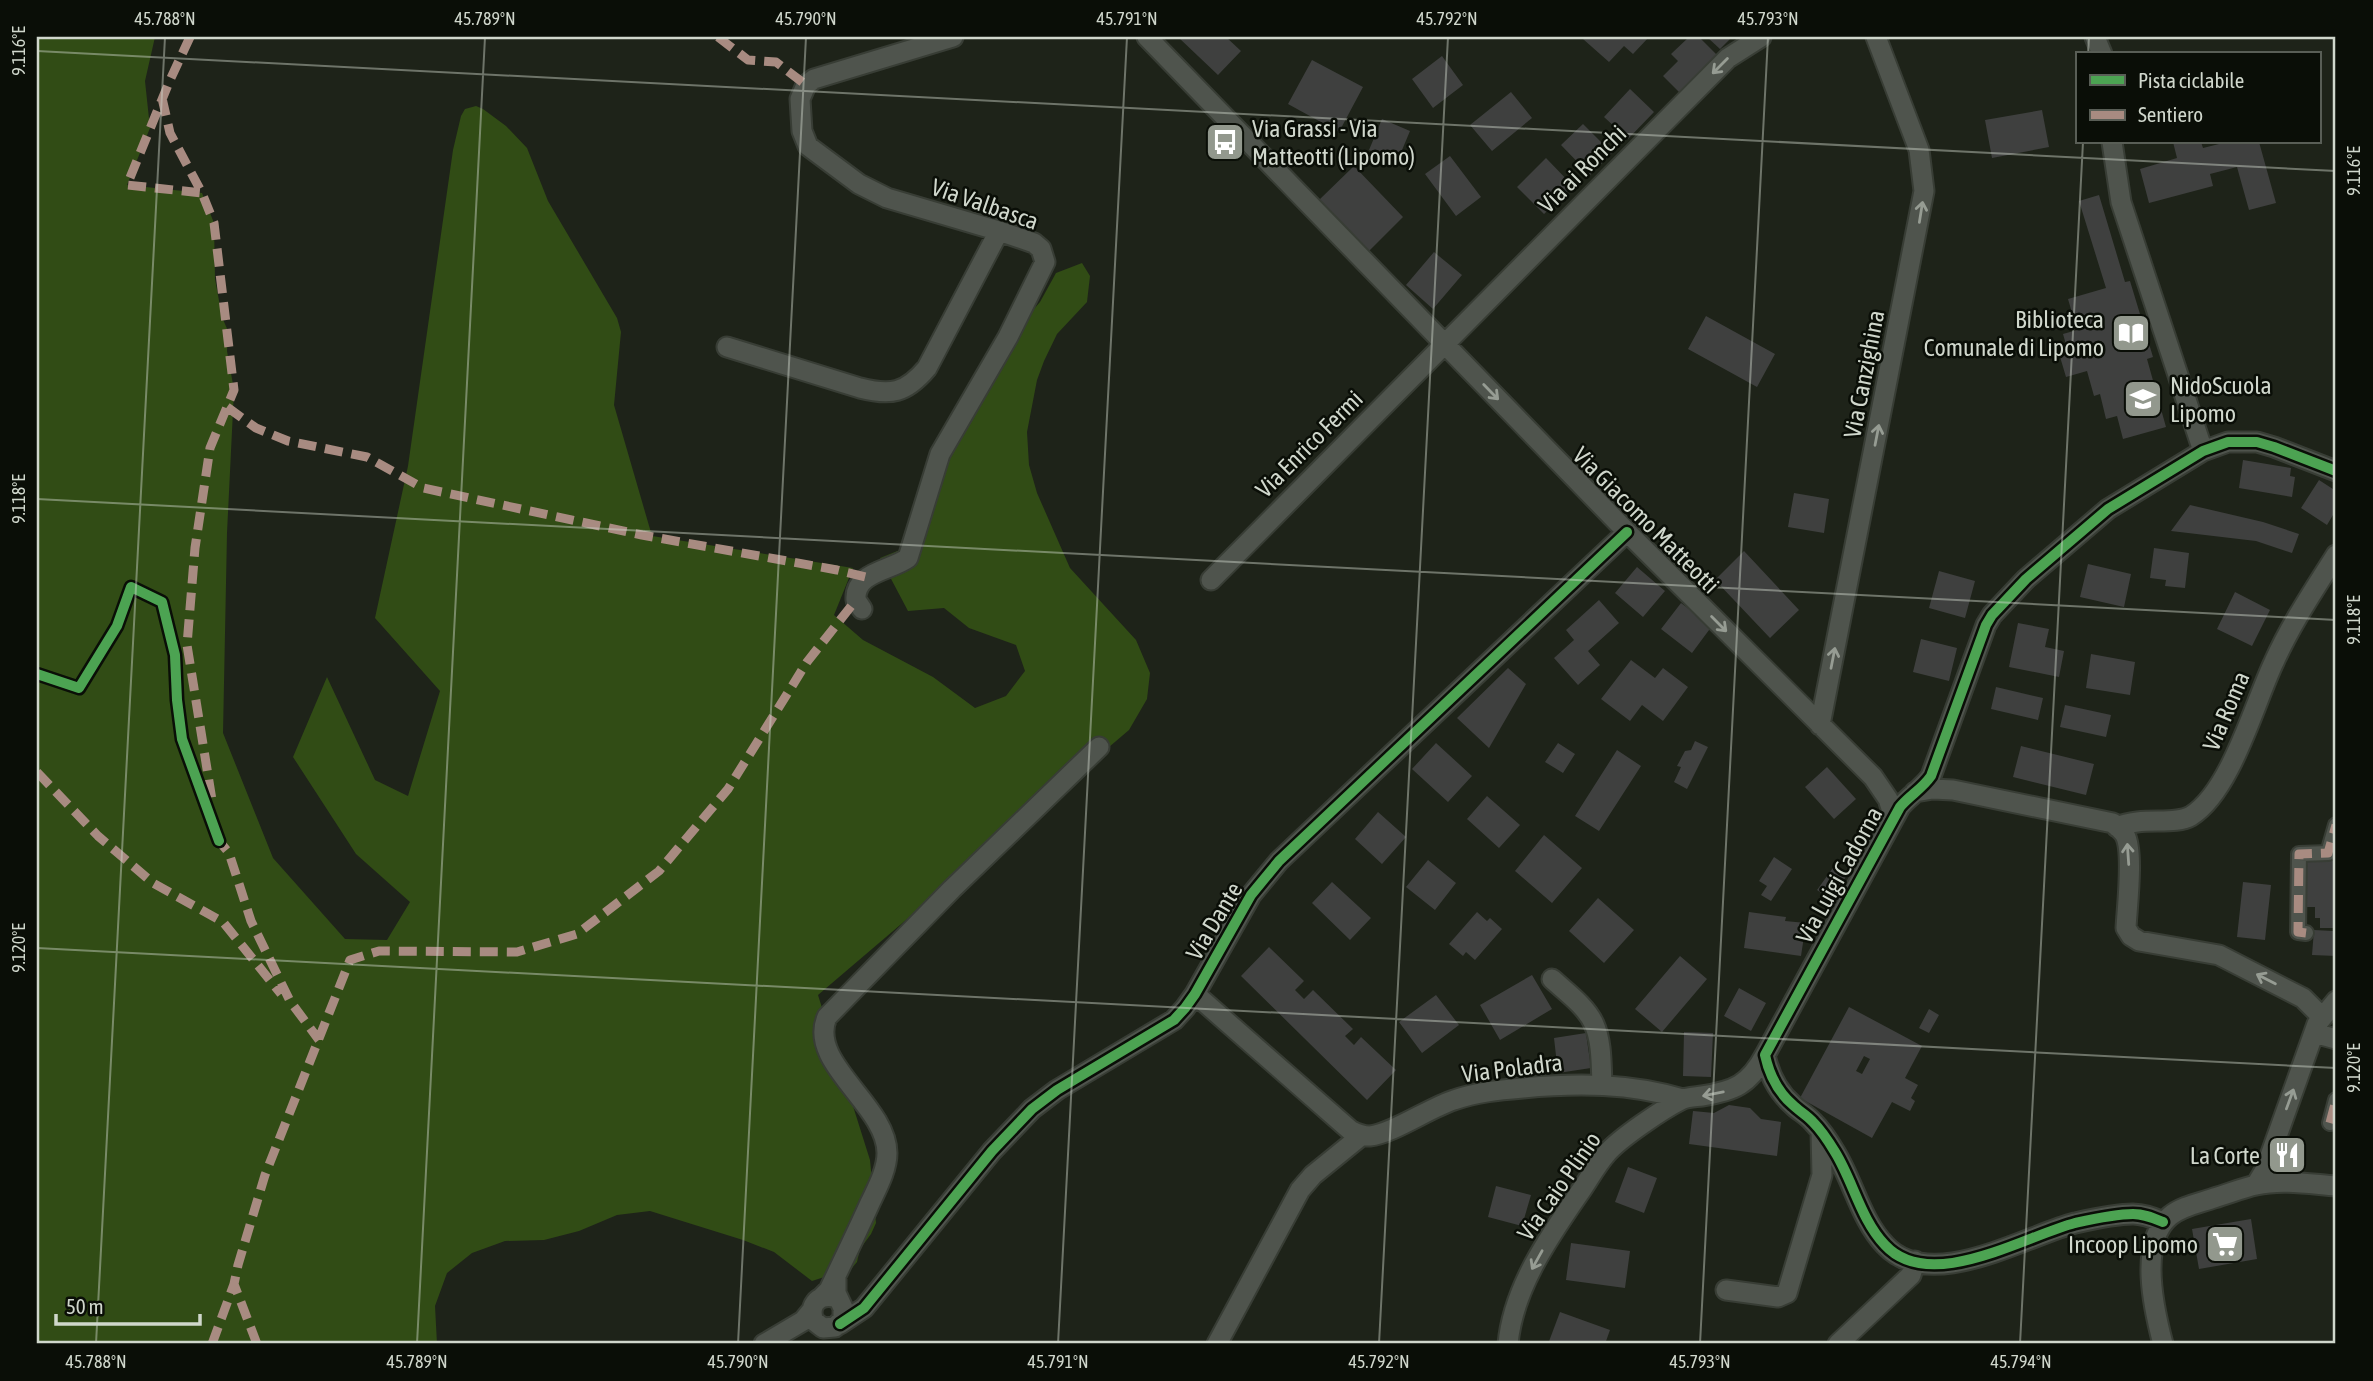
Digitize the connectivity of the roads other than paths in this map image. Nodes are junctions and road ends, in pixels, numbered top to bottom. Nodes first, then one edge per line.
1 (953, 37) edge
2 (1147, 37) edge
3 (1760, 37) edge
4 (1876, 37) edge
5 (2112, 144) edge
6 (999, 231) junction
7 (1443, 343) junction
8 (727, 347) dead end
9 (2203, 450) junction
10 (2336, 471) edge
11 (1627, 532) junction
12 (2336, 555) edge
13 (1211, 580) dead end
14 (862, 609) dead end
15 (1820, 726) junction
16 (1099, 747) dead end
17 (1882, 788) junction
18 (1916, 792) junction
19 (1894, 817) junction
20 (2336, 825) edge
21 (2118, 827) junction
22 (2306, 933) dead end
23 (1552, 979) dead end
24 (1195, 995) junction
25 (2336, 1001) edge
26 (2318, 1025) junction
27 (2336, 1039) edge
28 (1765, 1055) junction
29 (1602, 1084) junction
30 (1683, 1099) junction
31 (2336, 1100) edge
32 (2330, 1123) dead end
33 (1822, 1132) junction
34 (1361, 1136) junction
35 (2256, 1185) junction
36 (2336, 1186) edge
37 (2164, 1222) junction
38 (1915, 1261) junction
39 (1726, 1290) dead end
40 (872, 1297) junction
41 (828, 1303) junction
42 (832, 1326) junction
43 (784, 1333) junction
44 (764, 1344) edge
45 (1217, 1344) edge
46 (1508, 1344) edge
47 (1838, 1344) edge
48 (2163, 1344) edge

1 - 6 street, Via Valbasca
2 - 7 street, Via Giacomo Matteotti
3 -> 7 street, Via ai Ronchi
15 -> 4 street, Via Canzighina
5 - 9 street
6 - 8 street
6 - 14 street, Via Valbasca
7 -> 11 street, Via Giacomo Matteotti
7 - 13 street, Via Enrico Fermi
9 - 10 street, Via Luigi Cadorna
9 - 18 street, Via Luigi Cadorna
11 -> 15 street, Via Giacomo Matteotti
11 - 24 street, Via Dante
12 - 21 street, Via Roma
15 - 17 street, Via Giacomo Matteotti
16 - 41 street
17 - 18 street
17 - 19 street, Via Giacomo Matteotti
18 - 19 street, Via Luigi Cadorna
18 - 21 street
19 - 28 street, Via Luigi Cadorna
20 - 22 street
26 -> 21 street
23 - 29 street
24 - 34 street
24 - 40 street, Via Dante
25 - 26 street
26 - 27 street
35 -> 26 street
28 -> 30 street, Via Caio Plinio
28 - 33 street
29 - 30 street, Via Poladra
29 - 34 street, Via Poladra
30 -> 46 street, Via Caio Plinio
31 - 32 street
33 - 38 street
33 - 39 street
34 - 45 street
35 - 36 street
35 - 37 street
37 - 38 street
37 - 48 street
38 - 47 street
40 - 41 street
40 - 42 street, Via Dante
41 - 42 street
41 - 42 street
41 - 43 street
42 - 43 street
43 - 44 street

